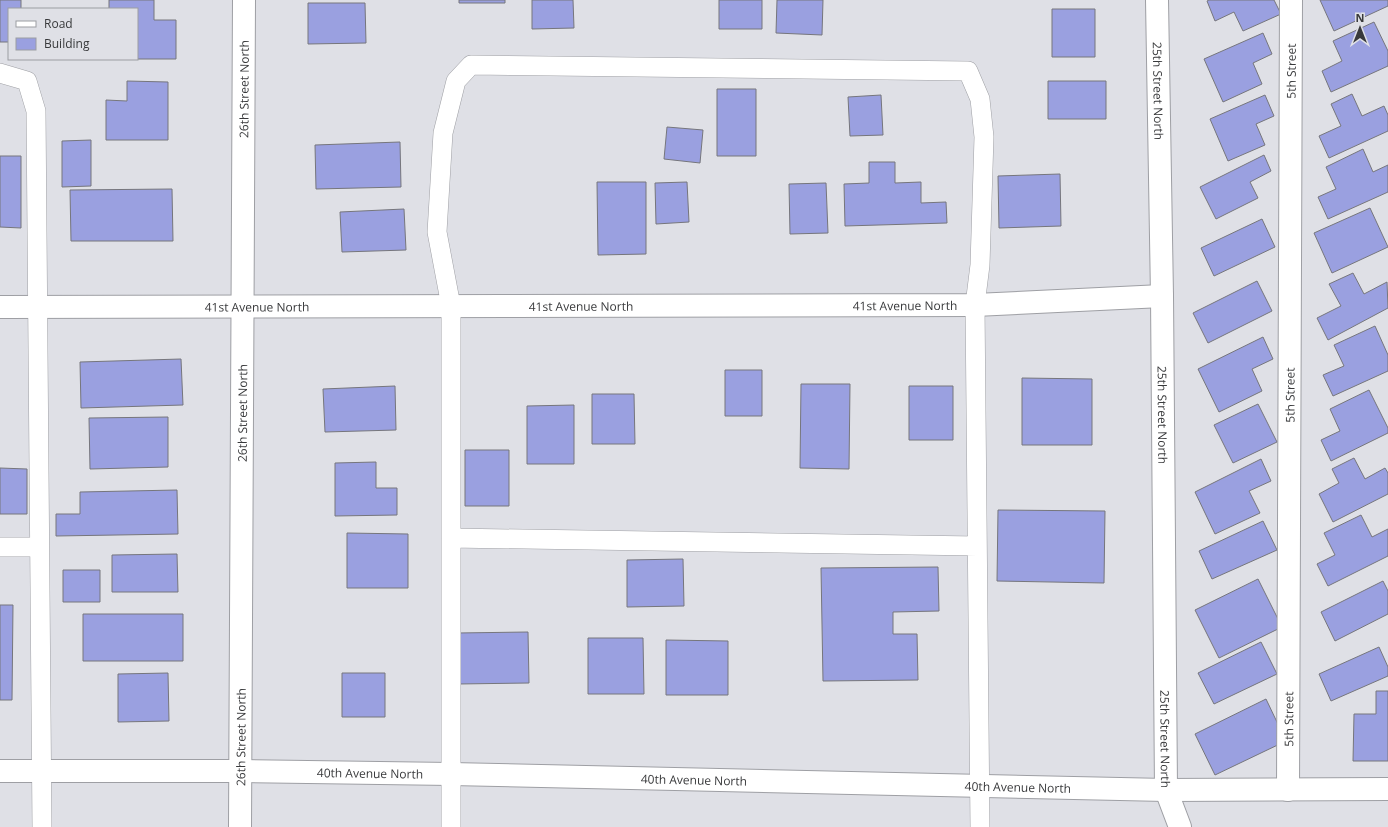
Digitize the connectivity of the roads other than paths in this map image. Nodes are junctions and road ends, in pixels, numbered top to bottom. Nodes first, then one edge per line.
1 (244, 0) edge
2 (1157, 0) edge
3 (1291, 0) edge
4 (0, 73) edge
5 (1162, 296) junction
6 (975, 305) junction
7 (451, 306) junction
8 (0, 307) edge
9 (37, 307) junction
10 (243, 307) junction
11 (451, 538) junction
12 (977, 546) junction
13 (0, 547) edge
14 (40, 547) junction
15 (0, 771) edge
16 (41, 771) junction
17 (240, 771) junction
18 (451, 774) junction
19 (980, 786) junction
20 (1388, 789) edge
21 (1166, 790) junction
22 (1288, 790) junction
23 (42, 827) edge
24 (240, 827) edge
25 (451, 827) edge
26 (980, 827) edge
27 (1180, 827) edge

1 - 10 street, 26th Street North
2 - 5 street, 25th Street North
3 - 22 street, 5th Street
4 - 9 lane
5 - 6 street, 41st Avenue North
5 - 21 street, 25th Street North
6 - 7 street, 41st Avenue North
6 - 7 lane
6 - 12 lane
7 - 10 street, 41st Avenue North
7 - 11 lane
8 - 9 street, 41st Avenue North
9 - 10 street, 41st Avenue North
9 - 14 lane
10 - 17 street, 26th Street North
11 - 12 lane
11 - 18 lane
12 - 19 lane
13 - 14 lane
14 - 16 lane
15 - 16 street, 40th Avenue North
16 - 17 street, 40th Avenue North
16 - 23 lane
17 - 18 street, 40th Avenue North
17 - 24 street, 26th Street North
18 - 19 street, 40th Avenue North
18 - 25 lane
19 - 21 street, 40th Avenue North
19 - 26 lane
20 - 22 street, 40th Avenue North
21 - 22 street, 40th Avenue North
21 - 27 street, 25th Street North

